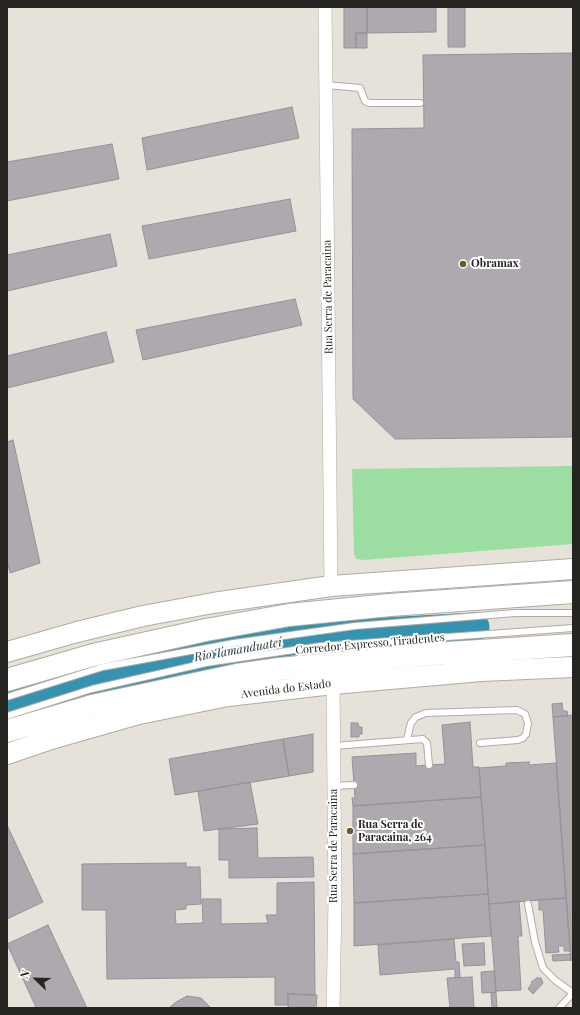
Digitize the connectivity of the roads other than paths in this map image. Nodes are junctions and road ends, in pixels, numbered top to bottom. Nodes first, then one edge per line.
1 (325, 7) edge
2 (326, 85) junction
3 (420, 104) dead end
4 (573, 569) edge
5 (331, 586) junction
6 (573, 592) edge
7 (573, 613) edge
8 (573, 628) edge
9 (573, 645) edge
10 (7, 652) edge
11 (573, 666) edge
12 (7, 680) edge
13 (333, 684) junction
14 (7, 697) edge
15 (7, 716) edge
16 (7, 731) edge
17 (407, 739) junction
18 (480, 742) dead end
19 (334, 746) junction
20 (7, 754) edge
21 (429, 765) dead end
22 (354, 785) dead end
23 (334, 786) junction
24 (528, 904) dead end
25 (573, 993) edge
26 (333, 1008) edge
27 (559, 1008) edge

1 - 2 street, Rua Serra de Paracaina
2 - 3 lane
2 - 5 street, Rua Serra de Paracaina
4 - 5 main road
5 - 10 main road
6 - 12 highway
7 - 14 lane, Corredor Expresso Tiradentes
8 - 15 lane, Corredor Expresso Tiradentes
9 - 16 highway, Avenida do Estado
11 - 13 main road, Avenida do Estado
13 - 19 street, Rua Serra de Paracaina
13 - 20 main road, Avenida do Estado
17 - 18 lane
17 - 19 lane
17 - 21 lane
19 - 23 street, Rua Serra de Paracaina
22 - 23 lane
23 - 26 street, Rua Serra de Paracaina
24 - 25 lane
25 - 27 lane

